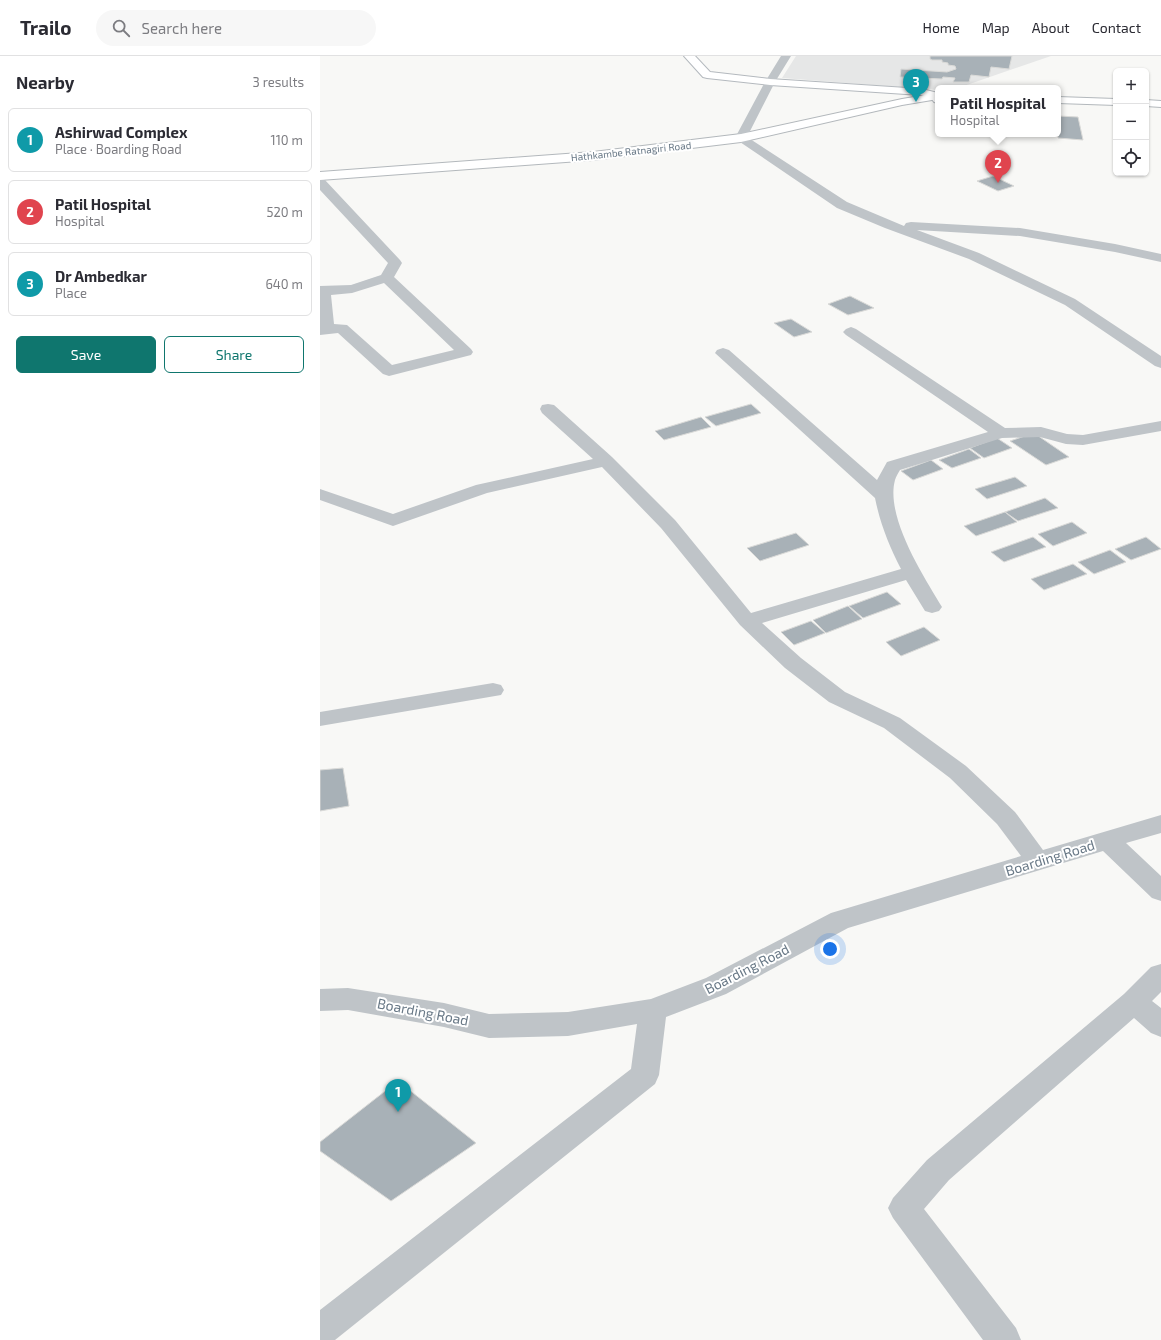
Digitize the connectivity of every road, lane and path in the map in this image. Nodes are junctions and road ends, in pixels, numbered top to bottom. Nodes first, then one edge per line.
1 (689, 56) edge
2 (786, 56) edge
3 (770, 82) junction
4 (935, 97) edge
5 (935, 99) edge
6 (1061, 100) edge
7 (1113, 102) edge
8 (1149, 103) edge
9 (1161, 104) edge
10 (1061, 105) edge
11 (1113, 107) edge
12 (1149, 108) edge
13 (1161, 109) edge
14 (744, 140) junction
15 (321, 182) edge
16 (890, 225) junction
17 (1161, 258) edge
18 (386, 278) junction
19 (321, 290) edge
20 (324, 329) edge
21 (851, 332) dead end
22 (723, 353) dead end
23 (1161, 363) edge
24 (548, 409) dead end
25 (1161, 426) edge
26 (1001, 433) junction
27 (606, 461) junction
28 (320, 494) edge
29 (884, 496) junction
30 (912, 572) junction
31 (932, 607) dead end
32 (747, 621) junction
33 (493, 690) dead end
34 (320, 719) edge
35 (1161, 824) edge
36 (1107, 840) junction
37 (1038, 861) junction
38 (1161, 891) edge
39 (1161, 975) edge
40 (326, 997) edge
41 (1134, 1002) junction
42 (654, 1010) junction
43 (1161, 1025) edge
44 (320, 1331) edge
45 (1004, 1340) edge

1 - 3 main road
2 - 3 street
3 - 4 main road
3 - 14 street
5 - 14 main road
6 - 7 main road
8 - 9 main road
10 - 11 main road
12 - 13 main road
14 - 15 main road
14 - 16 street
15 - 18 street
16 - 17 street
16 - 23 street
18 - 19 street
18 - 20 street
19 - 20 street
21 - 26 street
22 - 29 street
24 - 27 street
25 - 26 street
26 - 29 street
27 - 28 street
27 - 32 street
29 - 30 street
30 - 31 street
30 - 32 street
32 - 37 street
33 - 34 street
35 - 36 street, Boarding Road
36 - 37 street, Boarding Road
36 - 38 street
37 - 42 street, Boarding Road
39 - 41 street
40 - 42 street, Boarding Road
41 - 43 street
41 - 45 street
42 - 44 street

